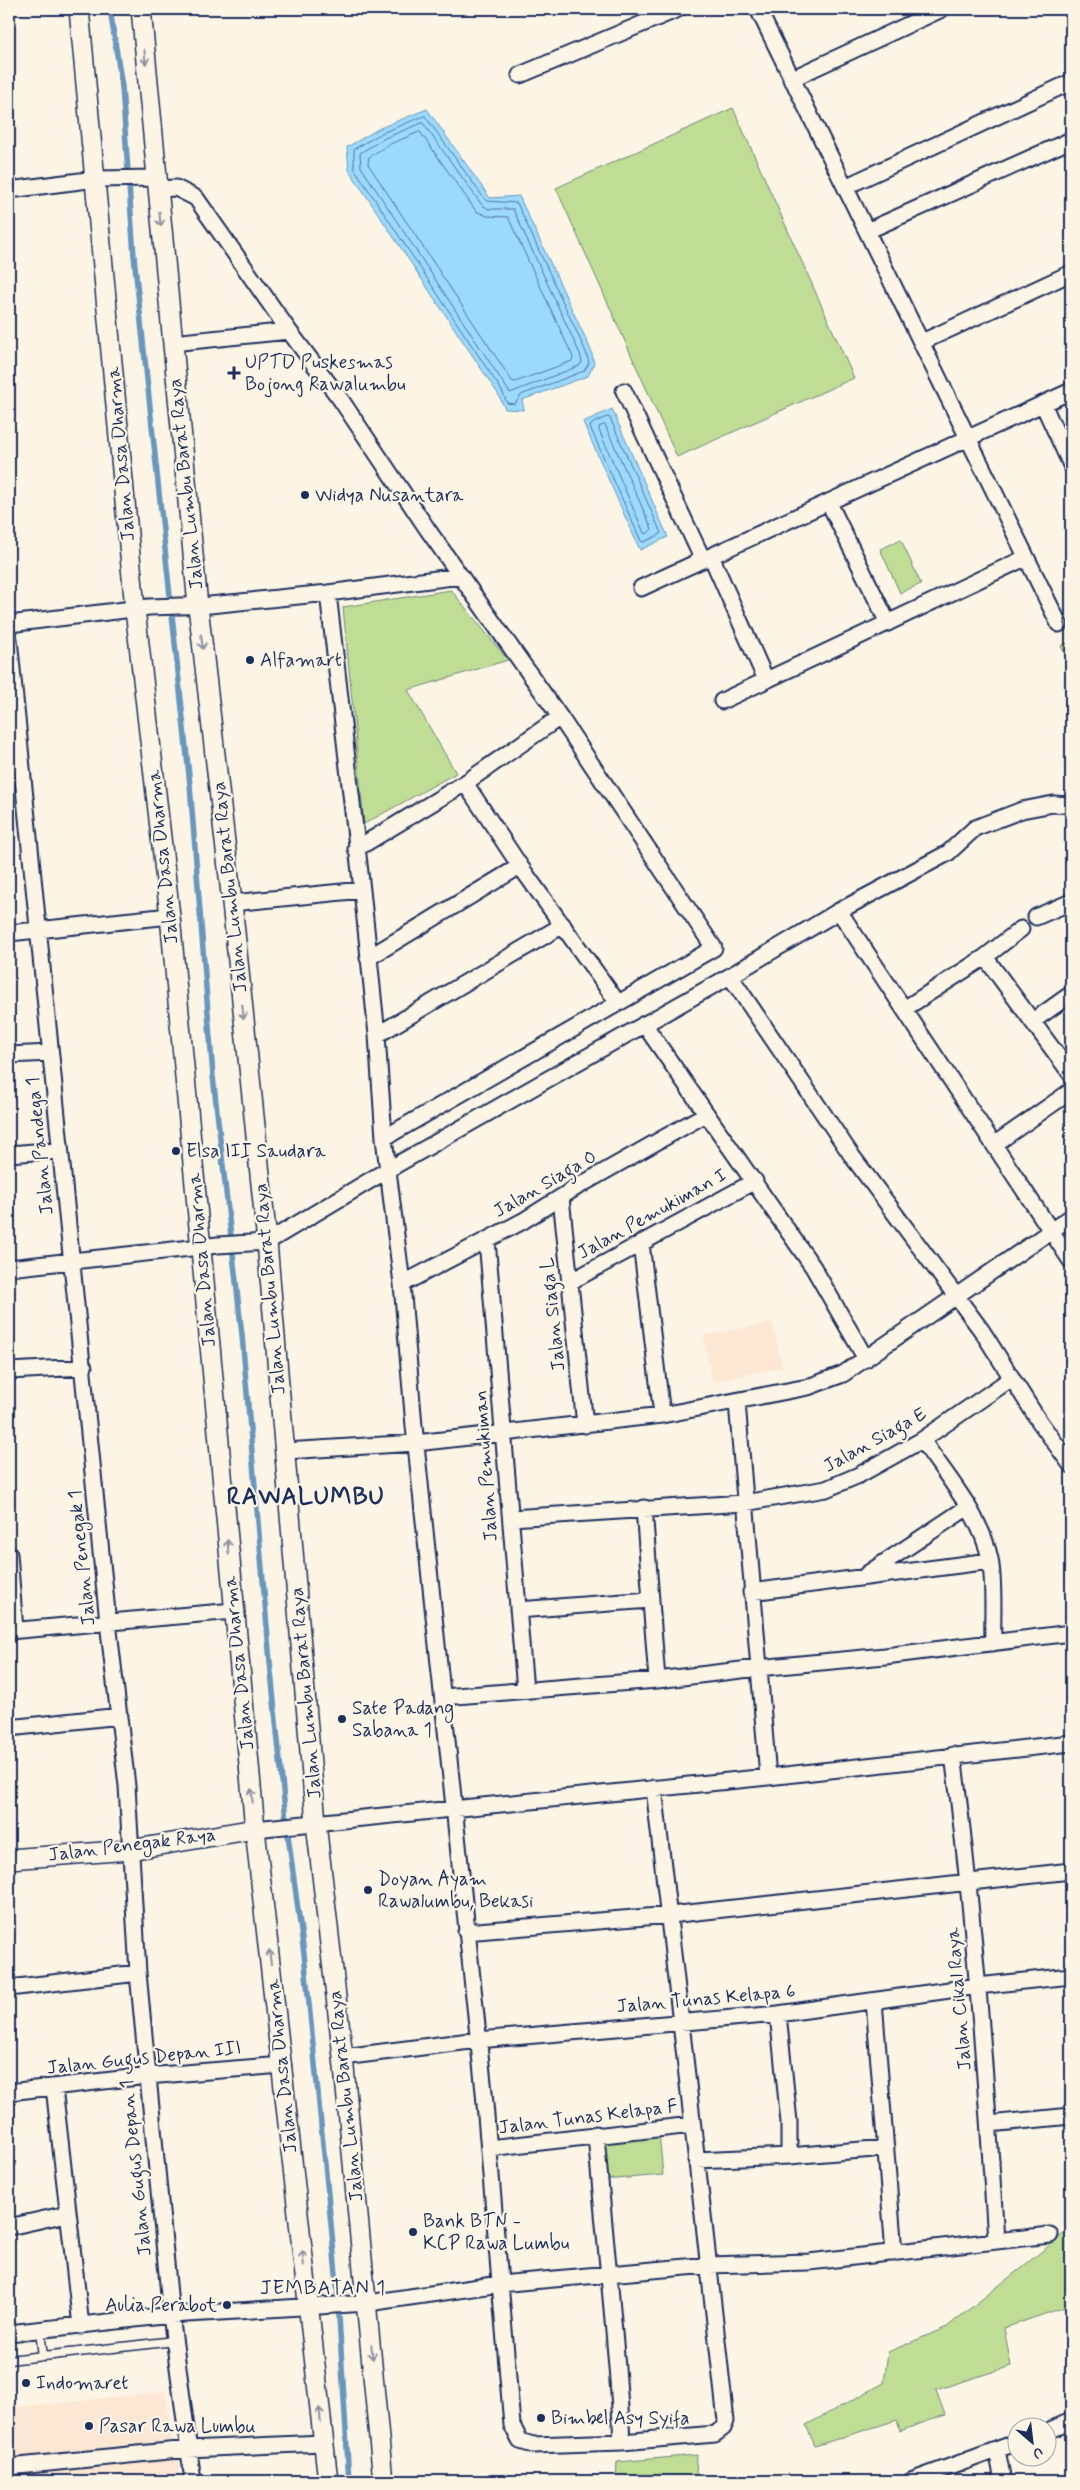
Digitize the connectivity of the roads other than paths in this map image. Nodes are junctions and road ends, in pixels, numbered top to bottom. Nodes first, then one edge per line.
1 (79, 9) edge
2 (141, 9) edge
3 (678, 9) edge
4 (758, 9) edge
5 (942, 9) edge
6 (520, 75) dead end
7 (790, 79) junction
8 (1071, 82) edge
9 (1071, 140) edge
10 (100, 180) junction
11 (153, 181) junction
12 (845, 186) junction
13 (9, 190) edge
14 (867, 231) junction
15 (1071, 273) edge
16 (289, 331) junction
17 (922, 342) junction
18 (172, 343) junction
19 (624, 390) dead end
20 (1071, 391) edge
21 (1043, 404) junction
22 (968, 439) junction
23 (1071, 465) edge
24 (829, 502) junction
25 (707, 558) junction
26 (1025, 558) junction
27 (460, 576) junction
28 (641, 588) dead end
29 (328, 593) junction
30 (190, 606) junction
31 (142, 608) junction
32 (888, 623) junction
33 (9, 624) edge
34 (1059, 624) dead end
35 (9, 639) edge
36 (766, 680) junction
37 (722, 701) dead end
38 (560, 717) junction
39 (14, 738) edge
40 (465, 783) junction
41 (1071, 805) edge
42 (356, 849) junction
43 (520, 866) junction
44 (362, 890) junction
45 (1071, 902) edge
46 (232, 903) junction
47 (839, 911) junction
48 (170, 916) junction
49 (1036, 916) dead end
50 (563, 925) junction
51 (1021, 929) dead end
52 (38, 930) junction
53 (9, 932) edge
54 (984, 957) junction
55 (368, 958) junction
56 (730, 976) junction
57 (1071, 994) edge
58 (618, 1003) junction
59 (904, 1009) junction
60 (1033, 1021) junction
61 (644, 1024) junction
62 (377, 1035) junction
63 (50, 1053) junction
64 (9, 1055) edge
65 (1071, 1074) edge
66 (1071, 1092) edge
67 (706, 1114) junction
68 (384, 1138) junction
69 (996, 1144) junction
70 (60, 1150) junction
71 (9, 1154) edge
72 (389, 1169) junction
73 (754, 1181) junction
74 (561, 1198) junction
75 (1071, 1217) edge
76 (1050, 1230) junction
77 (487, 1240) junction
78 (258, 1242) junction
79 (641, 1243) junction
80 (210, 1246) junction
81 (1071, 1261) edge
82 (72, 1262) junction
83 (9, 1268) edge
84 (570, 1282) junction
85 (402, 1284) junction
86 (956, 1295) junction
87 (866, 1359) junction
88 (84, 1367) junction
89 (9, 1371) edge
90 (1012, 1378) junction
91 (737, 1402) junction
92 (662, 1415) junction
93 (585, 1425) junction
94 (504, 1432) junction
95 (922, 1440) junction
96 (416, 1443) junction
97 (285, 1451) junction
98 (1071, 1465) edge
99 (744, 1503) junction
100 (968, 1507) junction
101 (644, 1508) junction
102 (510, 1518) junction
103 (9, 1554) edge
104 (990, 1561) junction
105 (863, 1577) junction
106 (751, 1592) junction
107 (650, 1600) junction
108 (518, 1610) junction
109 (234, 1611) junction
110 (108, 1622) junction
111 (12, 1630) edge
112 (1071, 1633) edge
113 (993, 1643) junction
114 (758, 1668) junction
115 (657, 1680) junction
116 (525, 1690) junction
117 (443, 1697) junction
118 (120, 1716) junction
119 (9, 1728) edge
120 (1071, 1743) edge
121 (954, 1755) junction
122 (768, 1777) junction
123 (654, 1788) junction
124 (453, 1807) junction
125 (311, 1824) junction
126 (264, 1828) junction
127 (130, 1850) junction
128 (9, 1859) edge
129 (1071, 1871) edge
130 (969, 1882) junction
131 (670, 1915) junction
132 (466, 1932) junction
133 (138, 1973) junction
134 (1071, 1976) edge
135 (978, 1986) junction
136 (9, 1988) edge
137 (874, 2001) junction
138 (778, 2014) junction
139 (683, 2022) junction
140 (478, 2040) junction
141 (344, 2057) junction
142 (283, 2065) junction
143 (147, 2076) junction
144 (54, 2087) junction
145 (9, 2092) edge
146 (1071, 2116) edge
147 (989, 2124) junction
148 (692, 2125) junction
149 (596, 2134) junction
150 (489, 2148) junction
151 (886, 2148) junction
152 (789, 2156) junction
153 (696, 2160) junction
154 (67, 2214) junction
155 (9, 2227) edge
156 (1050, 2235) dead end
157 (996, 2241) junction
158 (894, 2253) junction
159 (708, 2265) junction
160 (607, 2275) junction
161 (500, 2284) junction
162 (364, 2304) junction
163 (311, 2306) junction
164 (171, 2315) junction
165 (81, 2326) junction
166 (40, 2330) junction
167 (9, 2333) edge
168 (174, 2341) junction
169 (42, 2357) junction
170 (9, 2360) edge
171 (1071, 2421) edge
172 (1058, 2427) edge
173 (323, 2442) junction
174 (622, 2442) junction
175 (1008, 2446) edge
176 (188, 2449) junction
177 (998, 2450) junction
178 (9, 2467) edge
179 (193, 2481) edge
180 (328, 2481) edge
181 (383, 2481) edge
182 (911, 2481) edge
183 (1003, 2481) edge

1 - 10 street, Jalan Dasa Dharma
2 -> 11 street, Jalan Lumbu Barat Raya
3 - 6 street
4 - 7 street
5 - 7 street
7 - 12 street
8 - 12 street
9 - 14 street
10 - 11 street
10 - 13 street
10 - 31 street, Jalan Dasa Dharma
11 - 16 street
11 -> 18 street, Jalan Lumbu Barat Raya
12 - 14 street
14 - 17 street
15 - 17 street
16 - 18 street
16 - 27 street
17 - 22 street
18 - 30 street, Jalan Lumbu Barat Raya
19 - 25 street
20 - 21 street
21 - 22 street
21 - 23 street
22 - 24 street
22 - 26 street
24 - 25 street
24 - 32 street
25 - 28 street
25 - 36 street
26 - 32 street
26 - 34 street
27 - 29 street
27 - 38 street
29 - 30 street
29 - 42 street
30 - 31 street
30 -> 46 street, Jalan Lumbu Barat Raya
31 - 33 street
31 - 48 street, Jalan Dasa Dharma
32 - 36 street
35 - 39 street, Jalan Pandega 1
36 - 37 street
38 - 40 street
38 - 58 street
39 - 52 street, Jalan Pandega 1
40 - 42 street
40 - 43 street
41 - 47 street
42 - 44 street
43 - 50 street
43 - 55 street
44 - 46 street
44 - 55 street
45 - 49 street
46 -> 78 street, Jalan Lumbu Barat Raya
47 - 56 street
47 - 59 street
48 - 52 street
48 - 80 street, Jalan Dasa Dharma
50 - 58 street
50 - 62 street
51 - 54 street
52 - 53 street
52 - 63 street, Jalan Pandega 1
54 - 59 street
54 - 60 street
55 - 62 street
56 - 61 street
56 - 86 street
57 - 60 street
58 - 68 street
59 - 69 street
60 - 65 street
61 - 67 street
61 - 72 street
62 - 68 street
63 - 64 street
63 - 70 street, Jalan Pandega 1
66 - 69 street
67 - 73 street
67 - 74 street, Jalan Siaga O
68 - 72 street
69 - 76 street
70 - 71 street
70 - 82 street, Jalan Pandega 1
72 - 78 street
72 - 85 street
73 - 79 street, Jalan Pemukiman I
73 - 87 street
74 - 77 street, Jalan Siaga O
74 - 84 street, Jalan Siaga L
75 - 76 street
76 - 81 street
76 - 86 street
77 - 85 street, Jalan Siaga O
77 - 94 street, Jalan Pemukiman
78 - 80 street
78 - 97 street, Jalan Lumbu Barat Raya
79 - 84 street, Jalan Pemukiman I
79 - 92 street
80 - 82 street
109 -> 80 street, Jalan Dasa Dharma
82 - 83 street
82 - 88 street, Jalan Penegak 1
84 - 93 street, Jalan Siaga L
85 - 96 street
86 - 87 street
86 - 90 street
87 - 91 street
88 - 89 street
88 - 110 street, Jalan Penegak 1
90 - 95 street, Jalan Siaga E
90 - 98 street
91 - 92 street
91 - 99 street
92 - 93 street
93 - 94 street
94 - 96 street
94 - 102 street, Jalan Pemukiman
95 - 99 street, Jalan Siaga E
95 - 100 street
96 - 97 street
96 - 117 street
97 - 125 street, Jalan Lumbu Barat Raya
99 - 101 street, Jalan Siaga E
99 - 106 street
100 - 104 street
100 - 105 street
101 - 102 street, Jalan Siaga E
101 - 107 street
102 - 108 street, Jalan Pemukiman
103 - 111 street
104 - 105 street
104 - 113 street
105 - 106 street
106 - 114 street
107 - 108 street
107 - 115 street
108 - 116 street, Jalan Pemukiman
109 - 110 street
126 -> 109 street, Jalan Dasa Dharma
110 - 111 street
110 - 118 street, Jalan Penegak 1
112 - 113 street
113 - 114 street
114 - 115 street
114 - 122 street
115 - 116 street
116 - 117 street
117 - 124 street
118 - 119 street
118 - 127 street, Jalan Penegak 1
120 - 121 street
121 - 122 street
121 - 130 street, Jalan Cikal Raya
122 - 123 street
123 - 124 street
123 - 131 street
124 - 125 street
124 - 132 street
125 - 126 street
125 - 141 street, Jalan Lumbu Barat Raya
126 - 127 street, Jalan Penegak Raya
142 -> 126 street, Jalan Dasa Dharma
127 - 128 street, Jalan Penegak Raya
127 - 133 street, Jalan Gugus Depan 1
129 - 130 street
130 - 131 street
130 - 135 street, Jalan Cikal Raya
131 - 132 street
131 - 139 street
132 - 140 street
133 - 136 street
133 - 143 street, Jalan Gugus Depan 1
134 - 135 street, Jalan Tunas Kelapa 6
135 - 137 street, Jalan Tunas Kelapa 6
135 - 147 street, Jalan Cikal Raya
137 - 138 street, Jalan Tunas Kelapa 6
137 - 151 street
138 - 139 street, Jalan Tunas Kelapa 6
138 - 152 street
139 - 140 street, Jalan Tunas Kelapa 6
139 - 148 street
140 - 141 street, Jalan Tunas Kelapa 6
140 - 150 street
141 - 162 street, Jalan Lumbu Barat Raya
142 - 143 street, Jalan Gugus Depan III
163 -> 142 street, Jalan Dasa Dharma
143 - 144 street, Jalan Gugus Depan III
143 - 164 street, Jalan Gugus Depan 1
144 - 145 street, Jalan Gugus Depan III
144 - 154 street
146 - 147 street
147 - 157 street, Jalan Cikal Raya
148 - 149 street, Jalan Tunas Kelapa F
148 - 153 street
149 - 150 street, Jalan Tunas Kelapa F
149 - 160 street
150 - 161 street
151 - 152 street
151 - 158 street
152 - 153 street
153 - 159 street
154 - 155 street
154 - 165 street
156 - 157 street
157 - 158 street
158 - 159 street
159 - 160 street
159 - 174 street
160 - 161 street
160 - 174 street
161 - 162 street
161 - 174 street
162 - 163 street
162 -> 181 street, Jalan Lumbu Barat Raya
163 - 164 street
173 -> 163 street, Jalan Dasa Dharma
164 - 165 street
164 - 168 street, Jalan Gugus Depan 1
165 - 166 street
166 - 167 street
166 - 169 lane
168 - 169 lane
168 - 176 street, Jalan Gugus Depan 1
169 - 170 lane
171 - 172 street
173 - 176 street
173 - 180 street, Jalan Dasa Dharma
175 - 177 street
176 - 178 street
176 - 179 street, Jalan Gugus Depan 1
177 - 182 street
177 - 183 street

